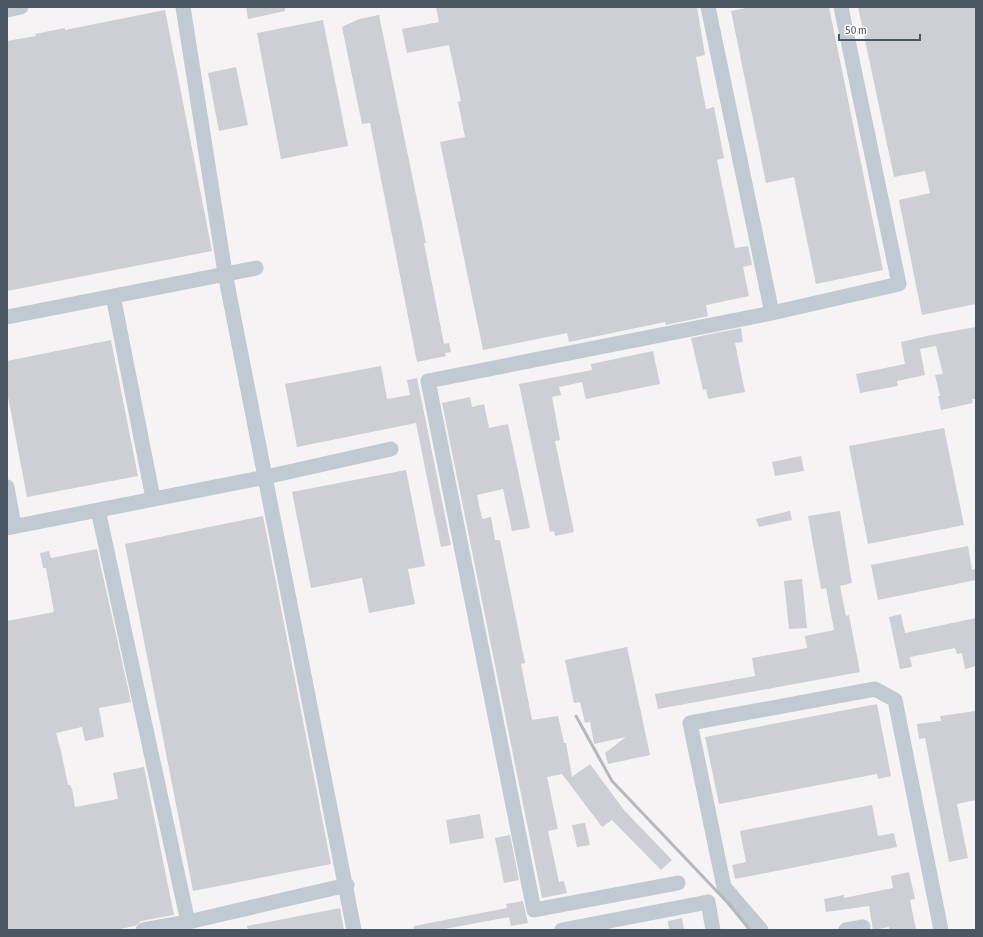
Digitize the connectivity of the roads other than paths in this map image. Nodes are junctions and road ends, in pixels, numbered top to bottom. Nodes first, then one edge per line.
1 (21, 7) edge
2 (183, 7) edge
3 (708, 7) edge
4 (841, 7) edge
5 (7, 10) edge
6 (256, 268) dead end
7 (226, 273) junction
8 (113, 296) junction
9 (772, 313) junction
10 (7, 318) edge
11 (392, 450) dead end
12 (266, 477) junction
13 (7, 487) edge
14 (153, 498) junction
15 (98, 510) junction
16 (11, 527) edge
17 (678, 883) dead end
18 (347, 885) junction
19 (188, 922) junction
20 (864, 927) dead end
21 (143, 930) edge
22 (354, 930) edge
23 (562, 930) edge
24 (713, 930) edge
25 (761, 930) edge
26 (846, 930) edge
27 (940, 930) edge

1 - 5 street
2 - 7 street
3 - 9 street
4 - 9 street
6 - 7 street
7 - 8 street
7 - 12 street
8 - 10 street
8 - 14 street
9 - 17 street
11 - 12 street
12 - 14 street
12 - 18 street
13 - 16 street
14 - 15 street
15 - 16 street
15 - 19 street
18 - 19 street
18 - 22 street
19 - 21 street
20 - 26 street
23 - 24 street
25 - 27 street

